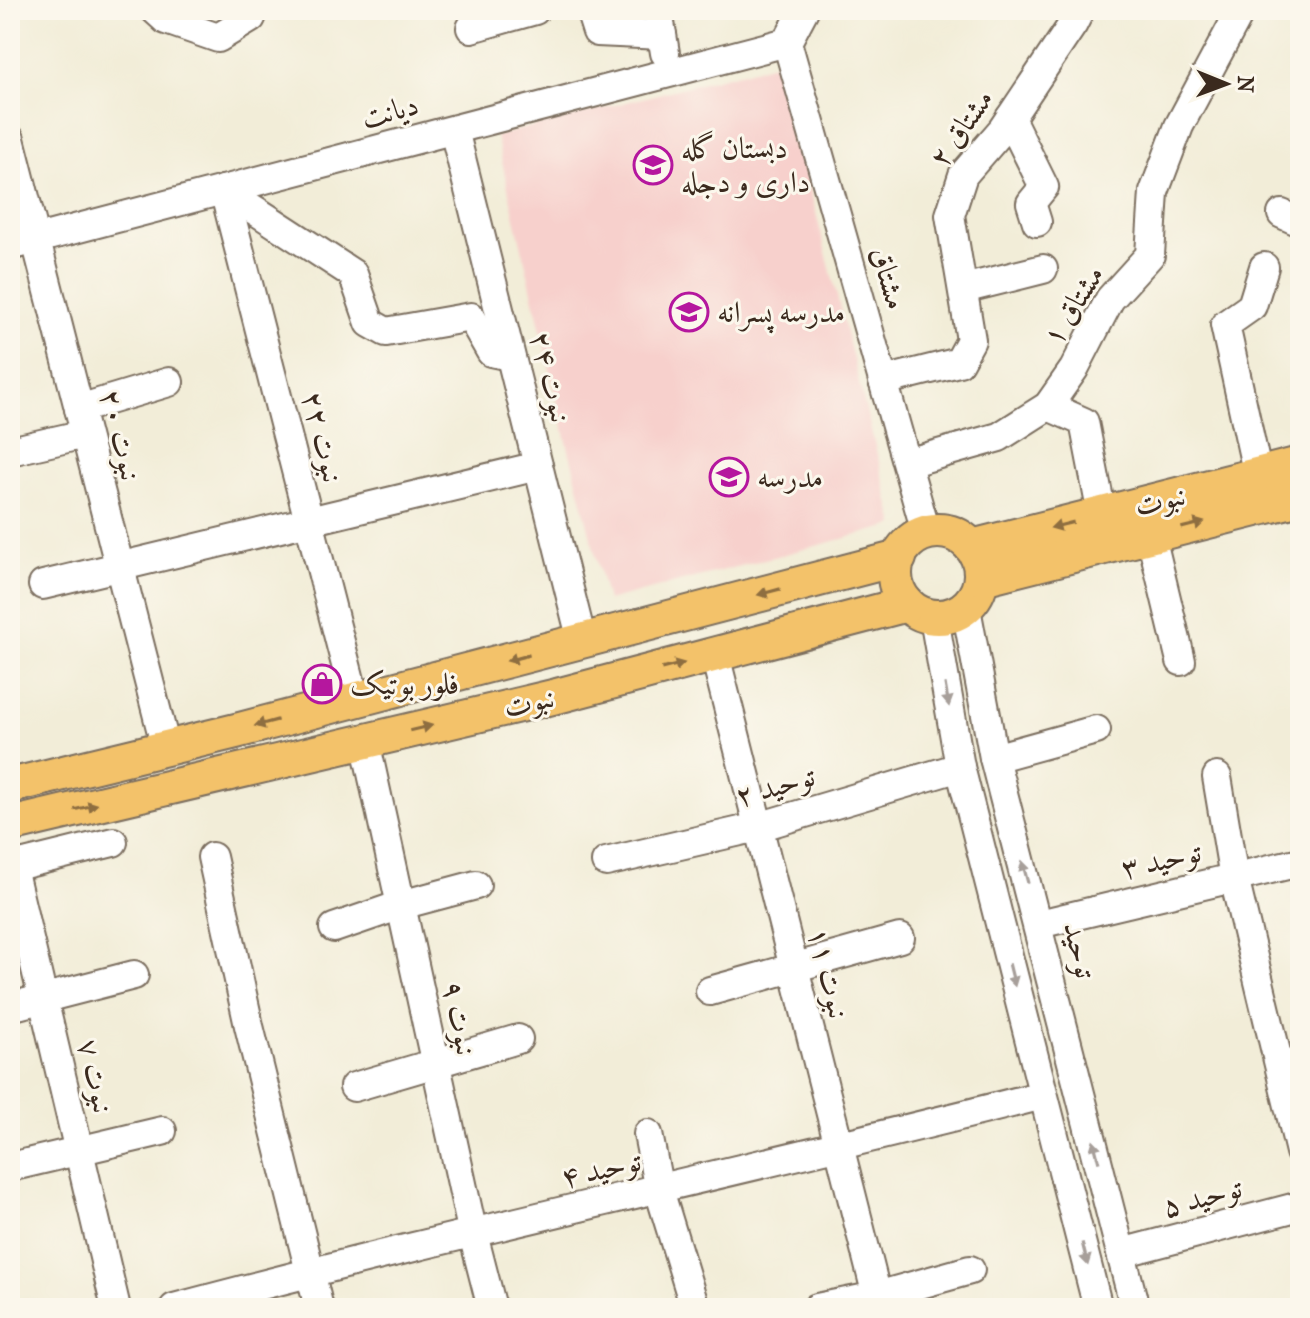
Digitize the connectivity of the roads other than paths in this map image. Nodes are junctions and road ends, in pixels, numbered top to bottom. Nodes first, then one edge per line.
1 (155, 10) edge
2 (254, 10) edge
3 (535, 10) edge
4 (590, 10) edge
5 (804, 10) edge
6 (1080, 10) edge
7 (1241, 10) edge
8 (660, 23) edge
9 (471, 28) dead end
10 (787, 42) junction
11 (669, 73) junction
12 (1010, 118) junction
13 (454, 130) junction
14 (10, 139) edge
15 (224, 190) junction
16 (1037, 222) dead end
17 (23, 243) edge
18 (1264, 267) dead end
19 (1043, 269) dead end
20 (963, 289) junction
21 (510, 356) junction
22 (883, 381) junction
23 (169, 382) dead end
24 (1048, 406) junction
25 (82, 422) junction
26 (10, 451) edge
27 (907, 463) junction
28 (1300, 464) edge
29 (538, 466) junction
30 (1258, 476) junction
31 (1300, 498) edge
32 (1102, 515) junction
33 (309, 522) junction
34 (926, 532) junction
35 (1151, 536) junction
36 (899, 558) junction
37 (119, 566) junction
38 (987, 569) junction
39 (43, 585) dead end
40 (920, 611) junction
41 (582, 641) junction
42 (715, 655) junction
43 (1181, 661) dead end
44 (355, 700) junction
45 (1096, 730) dead end
46 (365, 741) junction
47 (166, 748) junction
48 (994, 758) junction
49 (960, 767) junction
50 (1217, 777) dead end
51 (10, 786) edge
52 (10, 825) edge
53 (758, 827) junction
54 (113, 842) dead end
55 (212, 857) dead end
56 (606, 862) dead end
57 (1300, 862) edge
58 (11, 863) edge
59 (1234, 878) junction
60 (476, 885) dead end
61 (401, 905) junction
62 (1039, 924) junction
63 (334, 928) dead end
64 (900, 938) dead end
65 (793, 969) junction
66 (134, 975) dead end
67 (710, 991) dead end
68 (43, 998) junction
69 (10, 1007) edge
70 (518, 1039) dead end
71 (436, 1063) junction
72 (354, 1087) dead end
73 (1043, 1095) junction
74 (162, 1131) dead end
75 (648, 1134) dead end
76 (838, 1147) junction
77 (79, 1150) junction
78 (1300, 1152) edge
79 (10, 1167) edge
80 (659, 1190) junction
81 (1300, 1206) edge
82 (1111, 1211) junction
83 (1076, 1218) junction
84 (473, 1234) junction
85 (1121, 1253) junction
86 (970, 1270) dead end
87 (311, 1272) junction
88 (878, 1302) edge
89 (116, 1308) edge
90 (174, 1308) edge
91 (319, 1308) edge
92 (492, 1308) edge
93 (695, 1308) edge
94 (817, 1308) edge
95 (1098, 1308) edge
96 (1135, 1308) edge

1 - 2 street
3 - 9 street
4 - 8 street
5 - 10 street
6 - 12 street, مشتاق ۲
7 - 24 street, مشتاق ۱
8 - 11 street
10 - 11 street, دیانت
10 - 22 street, مشتاق
11 - 13 street, دیانت
12 - 16 street
12 - 20 street, مشتاق ۲
13 - 15 street, دیانت
13 - 21 street, نبوت ۲۴
14 - 17 street, نبوت ۲۰
15 - 17 street, دیانت
15 - 21 street
15 - 33 street, نبوت ۲۲
17 - 25 street, نبوت ۲۰
18 - 30 street
19 - 20 street
20 - 22 street, مشتاق ۲
21 - 29 street, نبوت ۲۴
22 - 27 street, مشتاق
23 - 25 street
24 - 27 street, مشتاق ۱
24 - 32 street
25 - 26 street
25 - 37 street, نبوت ۲۰
27 - 34 street, مشتاق
28 - 30 main road, نبوت
29 - 33 street
29 - 41 street, نبوت ۲۴
30 - 32 main road, نبوت
35 -> 31 main road, نبوت
32 -> 38 main road, نبوت
33 - 37 street
33 - 44 street, نبوت ۲۲
34 - 36 main road
34 - 38 main road
35 - 38 main road, نبوت
35 - 43 street
36 - 40 main road
36 -> 41 main road, نبوت
37 - 39 street
37 - 47 street, نبوت ۲۰
38 - 40 main road
38 - 48 street, توحید
40 - 42 main road, نبوت
40 -> 49 street
41 -> 44 main road, نبوت
46 -> 42 main road, نبوت
42 - 53 street, نبوت ۱۱
44 - 46 main road
44 -> 47 main road, نبوت
45 - 48 street
52 -> 46 main road, نبوت
46 - 61 street, نبوت ۹
47 - 51 main road, نبوت
62 -> 48 street, توحید
49 - 53 street, توحید ۲
49 -> 73 street
50 - 59 street
53 - 56 street, توحید ۲
53 - 65 street, نبوت ۱۱
54 - 58 street
55 - 87 street
57 - 59 street, توحید ۳
58 - 68 street, نبوت ۷
59 - 62 street, توحید ۳
59 - 78 street
60 - 61 street
61 - 63 street
61 - 71 street, نبوت ۹
82 -> 62 street, توحید
64 - 65 street
65 - 67 street
65 - 76 street, نبوت ۱۱
66 - 68 street
68 - 69 street
68 - 77 street, نبوت ۷
70 - 71 street
71 - 72 street
71 - 84 street, نبوت ۹
73 - 76 street, توحید ۴
73 - 83 street
74 - 77 street
75 - 80 street
76 - 80 street, توحید ۴
76 - 88 street, نبوت ۱۱
77 - 79 street
77 - 89 street, نبوت ۷
80 - 84 street, توحید ۴
80 - 93 street
81 - 85 street, توحید ۵
82 - 83 street
82 - 85 street, توحید
83 -> 95 street
84 - 87 street, توحید ۴
84 - 92 street, نبوت ۹
85 - 96 street, توحید
86 - 88 street
87 - 90 street, توحید ۴
87 - 91 street
88 - 94 street

